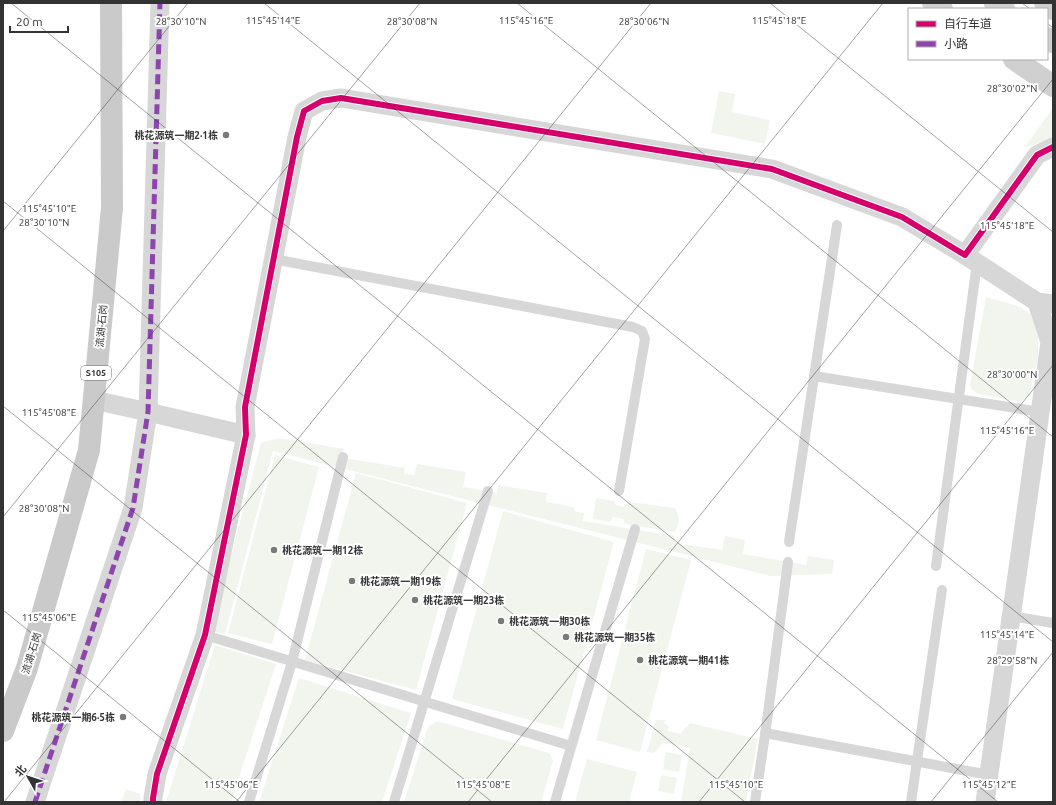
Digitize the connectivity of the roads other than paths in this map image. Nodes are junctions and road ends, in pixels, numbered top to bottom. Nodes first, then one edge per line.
1 (111, 3) edge
2 (160, 3) edge
3 (1045, 3) edge
4 (1053, 9) edge
5 (1015, 60) edge
6 (1053, 86) edge
7 (1053, 147) edge
8 (837, 225) dead end
9 (273, 259) junction
10 (971, 259) junction
11 (1045, 303) edge
12 (814, 376) junction
13 (959, 399) junction
14 (94, 400) junction
15 (148, 412) junction
16 (1040, 412) junction
17 (246, 435) junction
18 (343, 457) dead end
19 (488, 491) dead end
20 (619, 491) dead end
21 (635, 529) dead end
22 (789, 542) dead end
23 (788, 562) dead end
24 (936, 566) dead end
25 (942, 590) dead end
26 (1011, 616) junction
27 (1053, 623) edge
28 (205, 635) junction
29 (292, 662) junction
30 (424, 702) junction
31 (3, 731) edge
32 (765, 733) junction
33 (571, 746) junction
34 (917, 762) junction
35 (989, 775) junction
36 (35, 802) edge
37 (153, 802) edge
38 (249, 802) edge
39 (394, 802) edge
40 (555, 802) edge
41 (755, 802) edge
42 (911, 802) edge
43 (985, 802) edge

1 - 14 main road, 流湖-石岗 / S105
2 - 15 street
3 - 4 main road
5 - 6 main road
7 - 10 street
8 - 12 lane
9 - 10 street
9 - 17 street
9 - 20 lane
10 - 11 street
10 - 13 lane
11 - 16 street
12 - 13 lane
12 - 22 lane
13 - 16 lane
13 - 24 lane
14 - 15 street
14 - 31 main road, 流湖-石岗 / S105
15 - 17 street
15 - 36 street
16 - 26 street
17 - 28 street
18 - 29 lane
19 - 30 lane
21 - 33 lane
23 - 32 lane
25 - 34 lane
26 - 27 lane
26 - 35 street
28 - 29 lane
28 - 37 street
29 - 30 lane
29 - 38 lane
30 - 33 lane
30 - 39 lane
32 - 34 lane
32 - 41 lane
33 - 40 lane
34 - 35 lane
34 - 42 lane
35 - 43 street

